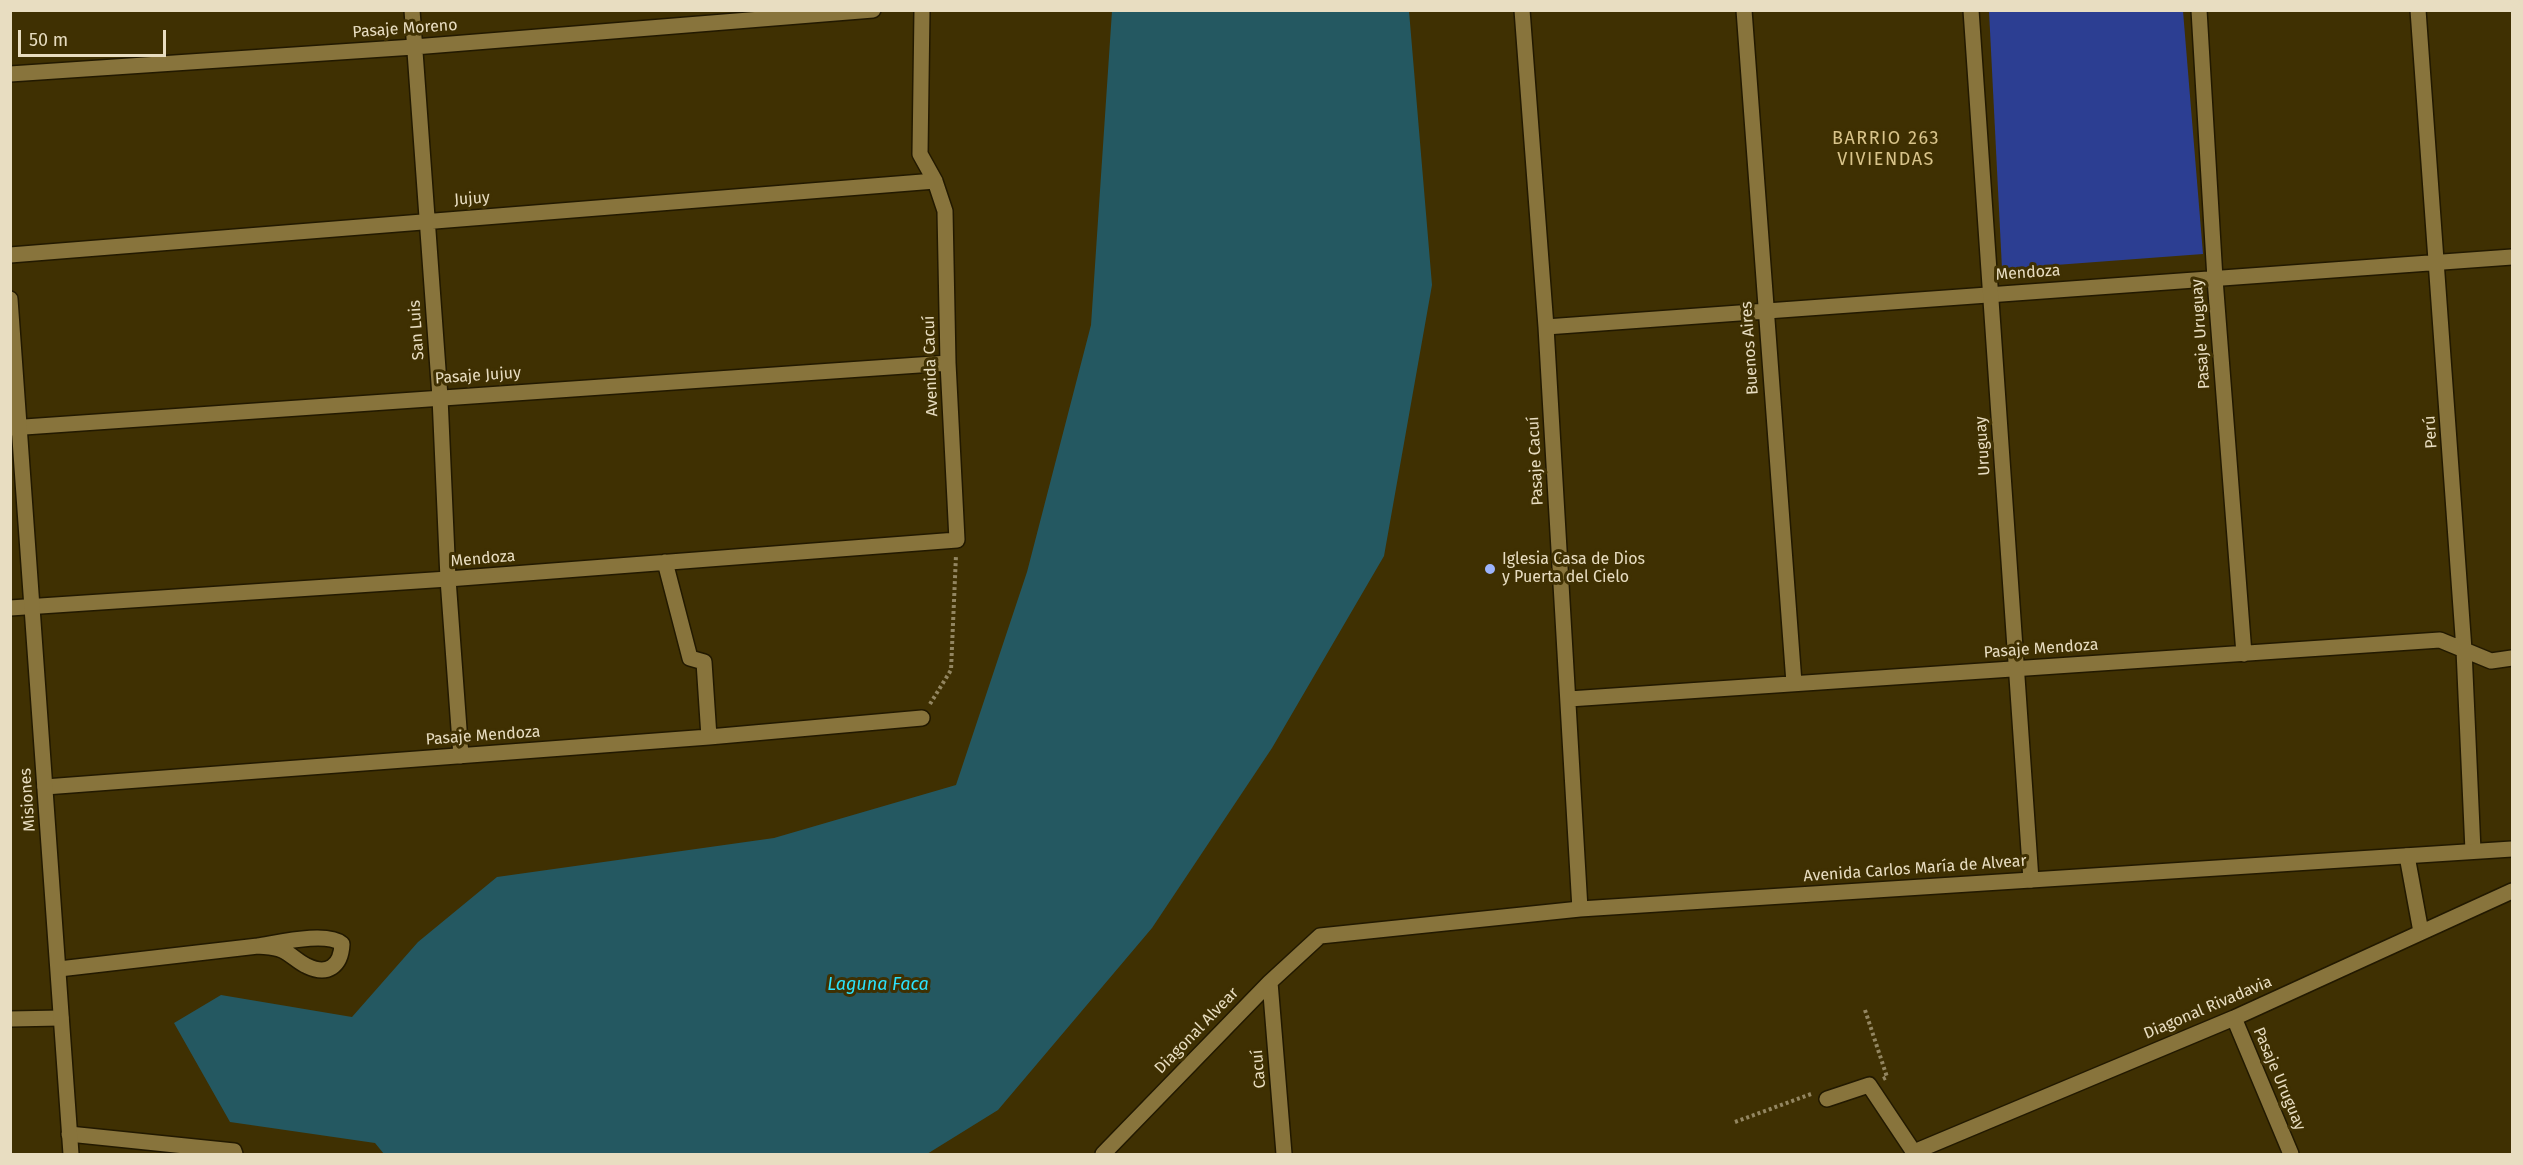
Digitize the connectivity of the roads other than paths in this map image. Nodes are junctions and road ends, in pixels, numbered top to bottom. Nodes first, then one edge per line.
1 (412, 10) edge
2 (873, 10) edge
3 (922, 10) edge
4 (1522, 10) edge
5 (1744, 10) edge
6 (1971, 10) edge
7 (2199, 10) edge
8 (2418, 10) edge
9 (414, 47) junction
10 (10, 74) edge
11 (935, 181) junction
12 (427, 220) junction
13 (10, 255) edge
14 (2512, 256) edge
15 (2437, 262) junction
16 (2215, 279) junction
17 (1991, 293) junction
18 (10, 299) edge
19 (1765, 311) junction
20 (1546, 327) junction
21 (948, 363) junction
22 (440, 397) junction
23 (14, 428) edge
24 (957, 540) joint
25 (665, 562) junction
26 (448, 579) junction
27 (34, 606) junction
28 (10, 608) edge
29 (2464, 650) junction
30 (2244, 654) junction
31 (2512, 658) edge
32 (2017, 669) junction
33 (1794, 683) junction
34 (1569, 699) junction
35 (922, 718) road end
36 (709, 737) junction
37 (461, 756) junction
38 (45, 787) junction
39 (2512, 849) edge
40 (2473, 851) junction
41 (2407, 856) junction
42 (2031, 880) junction
43 (2512, 891) edge
44 (1580, 909) junction
45 (2421, 932) junction
46 (1320, 936) joint
47 (258, 946) junction
48 (59, 969) junction
49 (1270, 982) junction
50 (61, 1018) junction
51 (2234, 1018) junction
52 (10, 1019) edge
53 (1827, 1099) road end
54 (69, 1134) junction
55 (1915, 1153) edge
56 (70, 1155) edge
57 (235, 1155) edge
58 (1103, 1155) edge
59 (1284, 1155) edge
60 (2291, 1155) edge

1 - 9 street, San Luis
2 - 9 street, Pasaje Moreno
3 - 11 street, Avenida Cacuí
4 - 20 street, Pasaje Cacuí
5 - 19 street, Buenos Aires
6 - 17 street, Uruguay
7 - 16 street, Pasaje Uruguay
8 - 15 street, Perú
9 - 10 street, Pasaje Moreno
9 - 12 street, San Luis
11 - 12 street, Jujuy
11 - 21 street, Avenida Cacuí
12 - 13 street, Jujuy
12 - 22 street, San Luis
14 - 15 street, Mendoza
15 - 16 street, Mendoza
15 - 29 street, Perú
16 - 17 street, Mendoza
16 - 30 street, Pasaje Uruguay
17 - 19 street, Mendoza
17 - 32 street, Uruguay
18 - 23 street, Misiones
19 - 20 street, Mendoza
19 - 33 street, Buenos Aires
20 - 34 street, Pasaje Cacuí
21 - 22 street, Pasaje Jujuy
21 - 24 street, Avenida Cacuí
22 - 23 street, Pasaje Jujuy
22 - 26 street, San Luis
23 - 27 street, Misiones
24 - 25 street, Mendoza
25 - 26 street, Mendoza
25 - 36 street
26 - 27 street, Mendoza
26 - 37 street, San Luis
27 - 28 street, Mendoza
27 - 38 street, Misiones
29 - 30 street, Pasaje Mendoza
29 - 31 street, Pasaje Mendoza
29 - 40 street, Perú
30 - 32 street, Pasaje Mendoza
32 - 33 street, Pasaje Mendoza
32 - 42 street, Uruguay
33 - 34 street, Pasaje Mendoza
34 - 44 street, Pasaje Cacuí
35 - 36 street, Pasaje Mendoza
36 - 37 street, Pasaje Mendoza
37 - 38 street, Pasaje Mendoza
38 - 48 street, Misiones
39 - 40 street, Avenida Carlos María de Alvear
40 - 41 street, Avenida Carlos María de Alvear
41 - 42 street, Avenida Carlos María de Alvear
41 - 45 street
42 - 44 street, Avenida Carlos María de Alvear
43 - 45 street, Diagonal Rivadavia
44 - 46 street, Avenida Carlos María de Alvear
45 - 51 street, Diagonal Rivadavia
46 - 49 street, Diagonal Alvear
47 - 47 street
47 - 48 street
48 - 50 street, Misiones
49 - 58 street, Diagonal Alvear
49 - 59 street, Cacuí
50 - 52 street
50 - 54 street, Misiones
51 - 55 street, Diagonal Rivadavia
51 - 60 street, Pasaje Uruguay
53 - 55 street
54 - 56 street, Misiones
54 - 57 street

